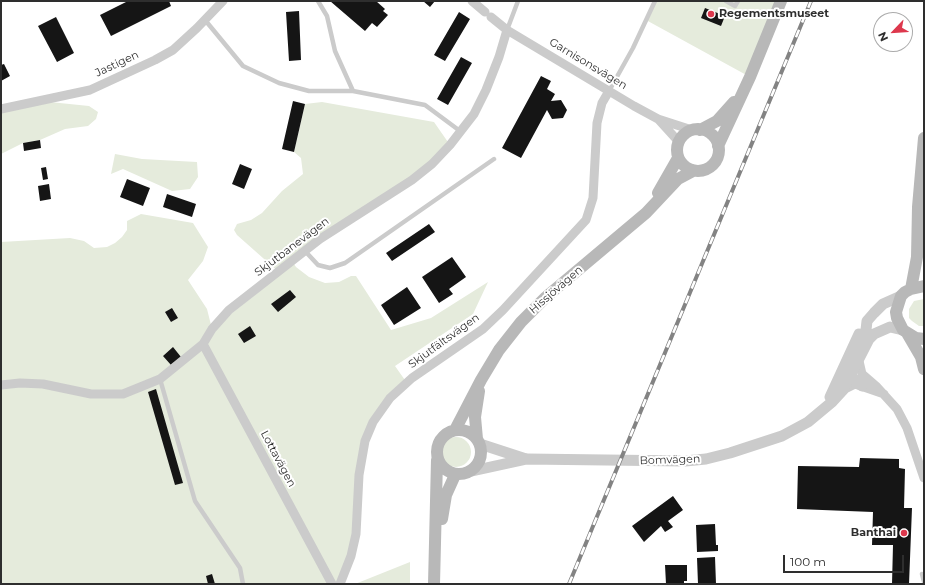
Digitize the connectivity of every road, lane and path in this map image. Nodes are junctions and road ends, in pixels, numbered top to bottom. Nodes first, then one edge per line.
1 (223, 1) edge
2 (318, 1) edge
3 (472, 1) edge
4 (518, 1) edge
5 (655, 1) edge
6 (726, 1) edge
7 (738, 1) edge
8 (781, 1) edge
9 (205, 20) junction
10 (507, 30) junction
11 (750, 77) junction
12 (353, 90) junction
13 (609, 91) junction
14 (1, 109) edge
15 (658, 119) junction
16 (460, 130) junction
17 (696, 130) junction
18 (924, 138) edge
19 (679, 142) junction
20 (718, 146) junction
21 (678, 158) junction
22 (494, 159) dead end
23 (922, 170) junction
24 (693, 171) junction
25 (646, 212) junction
26 (924, 221) edge
27 (305, 251) junction
28 (924, 286) edge
29 (906, 292) junction
30 (867, 321) junction
31 (905, 332) junction
32 (924, 339) edge
33 (203, 344) junction
34 (859, 361) junction
35 (924, 369) edge
36 (851, 375) junction
37 (160, 379) junction
38 (481, 380) junction
39 (864, 382) junction
40 (1, 385) edge
41 (840, 388) junction
42 (455, 430) junction
43 (478, 441) junction
44 (527, 459) junction
45 (437, 460) junction
46 (472, 471) junction
47 (455, 475) junction
48 (924, 478) edge
49 (922, 574) dead end
50 (924, 582) edge
51 (434, 583) edge
52 (243, 584) edge
53 (332, 584) edge
54 (340, 584) edge

1 - 9 street, Jastigen
2 - 12 lane
3 - 10 street, Garnisonsvägen
4 - 10 lane, Skjutbanevägen
5 - 13 lane
6 - 7 lane
8 - 11 main road
9 - 12 lane
9 - 14 street, Jastigen
10 - 13 street, Garnisonsvägen
10 - 16 street, Skjutbanevägen
11 - 17 main road
11 - 20 main road
12 - 16 lane
13 - 15 street, Garnisonsvägen
13 - 54 street, Skjutfältsvägen
15 - 17 street, Garnisonsvägen
15 - 19 street, Garnisonsvägen
16 - 27 street, Skjutbanevägen
17 - 19 main road
17 - 20 main road
18 - 23 main road
19 - 21 main road
20 - 24 main road
21 - 24 main road
21 - 25 main road, Hissjövägen
22 - 27 lane
23 - 26 main road
23 - 29 main road
24 - 25 main road, Hissjövägen
25 - 38 main road, Hissjövägen
27 - 33 street, Skjutbanevägen
28 - 29 main road
29 - 30 street, Bomvägen
29 - 31 main road
30 - 36 street, Bomvägen
30 - 41 street, Bomvägen
31 - 32 main road
31 - 34 street, Bomvägen
31 - 35 main road
33 - 37 street, Skjutbanevägen
33 - 53 street, Lottavägen
34 - 36 street, Bomvägen
34 - 39 street
36 - 39 street
36 - 41 street, Bomvägen
37 - 40 street, Skjutbanevägen
37 - 52 lane
38 - 42 main road, Hissjövägen
38 - 43 main road, Hissjövägen
39 - 41 street
39 - 48 street
41 - 44 street, Bomvägen
42 - 43 main road
42 - 45 main road
43 - 44 street, Bomvägen
43 - 46 main road
44 - 46 street, Bomvägen
45 - 47 main road
45 - 51 main road
46 - 47 main road
47 - 51 main road
49 - 50 lane

